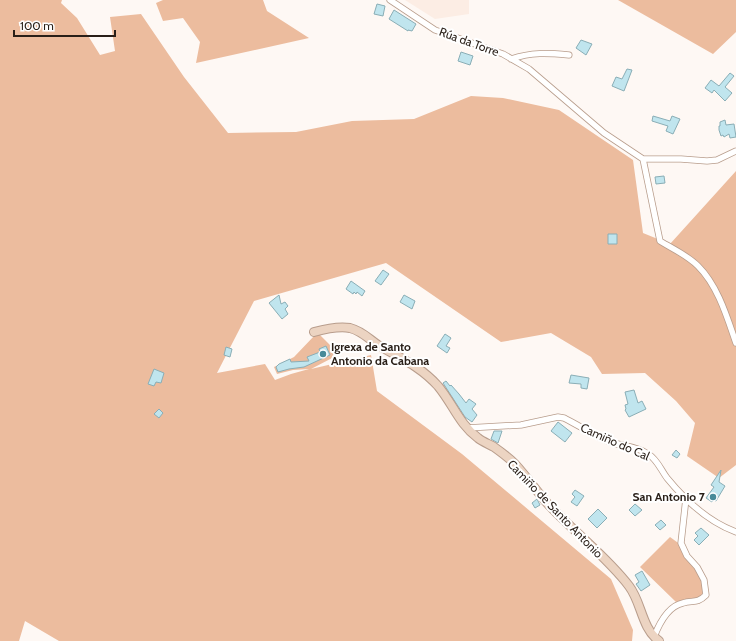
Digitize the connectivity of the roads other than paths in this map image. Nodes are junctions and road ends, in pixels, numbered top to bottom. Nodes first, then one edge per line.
1 (390, 0) edge
2 (569, 55) dead end
3 (511, 58) junction
4 (736, 151) edge
5 (643, 159) junction
6 (314, 332) dead end
7 (736, 343) edge
8 (467, 428) junction
9 (686, 498) junction
10 (736, 532) edge
11 (656, 639) edge

1 - 3 street, Rúa da Torre
2 - 3 street
3 - 5 street, Rúa da Torre
4 - 5 street
5 - 7 street
6 - 8 street, Camiño de Santo Antonio
8 - 9 street, Camiño do Cal
8 - 11 street, Camiño de Santo Antonio
9 - 10 street, Camiño do Cal
9 - 11 street

